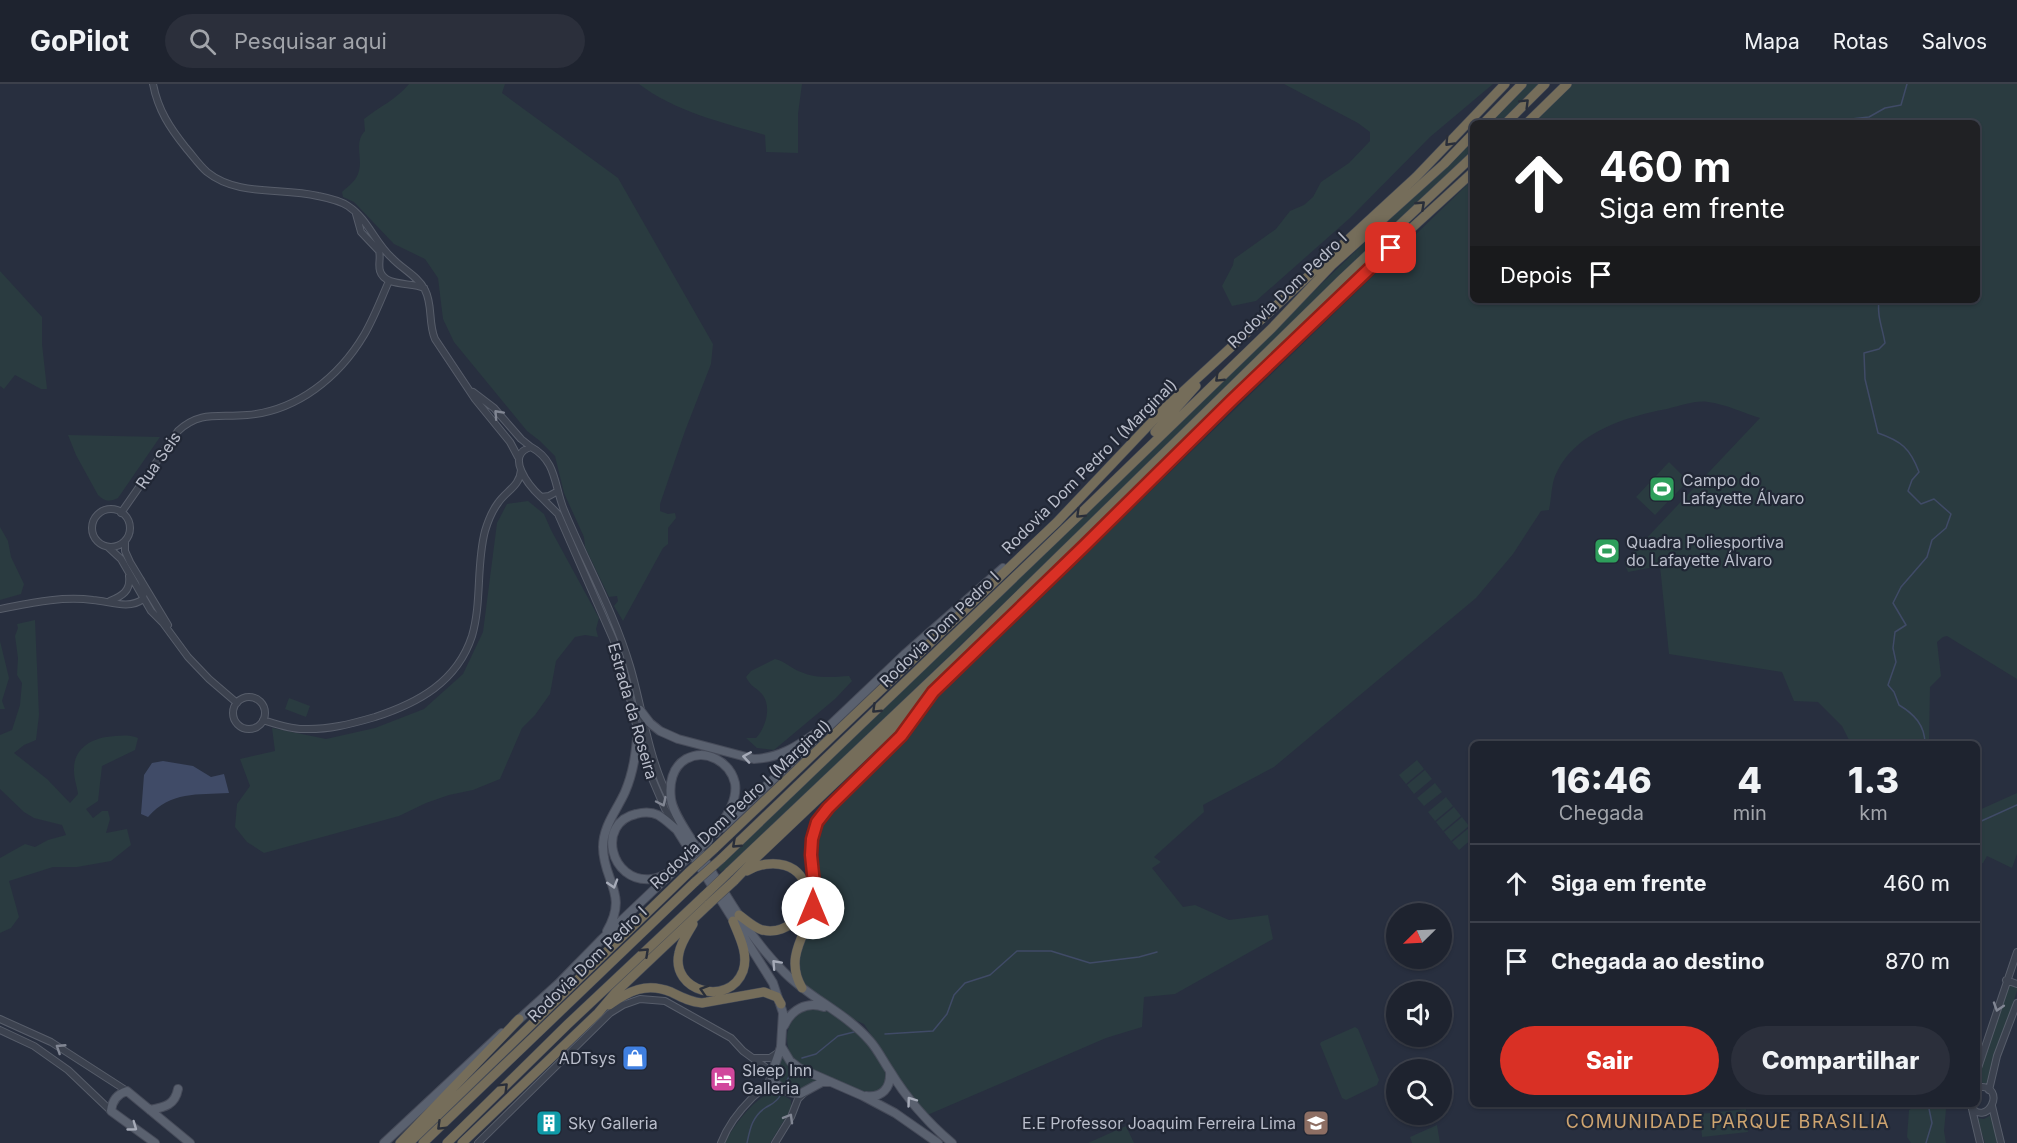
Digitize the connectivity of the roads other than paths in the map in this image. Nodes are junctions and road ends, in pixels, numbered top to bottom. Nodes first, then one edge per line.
1 (153, 84) edge
2 (1505, 84) edge
3 (1522, 84) edge
4 (1545, 84) edge
5 (1558, 84) edge
6 (1567, 84) edge
7 (1471, 120) edge
8 (1487, 120) edge
9 (1509, 120) edge
10 (1524, 120) edge
11 (1530, 120) edge
12 (1470, 121) edge
13 (1470, 137) edge
14 (1470, 159) edge
15 (1470, 175) edge
16 (354, 211) junction
17 (361, 232) junction
18 (373, 234) junction
19 (388, 254) junction
20 (380, 260) junction
21 (405, 269) junction
22 (389, 281) junction
23 (398, 283) junction
24 (424, 288) junction
25 (1231, 346) junction
26 (464, 381) junction
27 (531, 447) junction
28 (518, 457) junction
29 (521, 470) junction
30 (1117, 478) junction
31 (530, 487) junction
32 (513, 488) junction
33 (558, 491) junction
34 (541, 497) junction
35 (121, 513) junction
36 (1057, 522) junction
37 (124, 542) junction
38 (108, 547) junction
39 (127, 569) junction
40 (141, 580) junction
41 (143, 599) junction
42 (107, 602) junction
43 (130, 605) junction
44 (0, 609) edge
45 (151, 611) junction
46 (176, 641) junction
47 (966, 660) junction
48 (237, 702) junction
49 (640, 711) junction
50 (836, 719) junction
51 (263, 720) junction
52 (638, 729) junction
53 (671, 801) junction
54 (677, 830) junction
55 (716, 833) junction
56 (672, 872) junction
57 (734, 876) junction
58 (707, 900) junction
59 (700, 913) junction
60 (736, 918) junction
61 (602, 939) junction
62 (2017, 952) edge
63 (2006, 980) junction
64 (2017, 984) edge
65 (802, 988) junction
66 (2017, 1003) edge
67 (781, 1004) junction
68 (833, 1010) junction
69 (598, 1013) junction
70 (0, 1019) edge
71 (519, 1019) junction
72 (784, 1027) junction
73 (0, 1030) edge
74 (781, 1049) junction
75 (754, 1058) junction
76 (77, 1059) junction
77 (1980, 1062) edge
78 (68, 1070) junction
79 (890, 1071) junction
80 (771, 1076) junction
81 (831, 1082) junction
82 (1980, 1087) edge
83 (178, 1089) dead end
84 (1989, 1090) junction
85 (127, 1091) junction
86 (804, 1093) junction
87 (862, 1096) junction
88 (1992, 1106) junction
89 (1971, 1107) edge
90 (1973, 1107) edge
91 (150, 1110) junction
92 (111, 1111) junction
93 (189, 1142) edge
94 (155, 1143) edge
95 (384, 1143) edge
96 (400, 1143) edge
97 (409, 1143) edge
98 (423, 1143) edge
99 (447, 1143) edge
100 (462, 1143) edge
101 (478, 1143) edge
102 (721, 1143) edge
103 (775, 1143) edge
104 (938, 1143) edge
105 (952, 1143) edge
106 (1980, 1143) edge
107 (2001, 1143) edge

1 - 16 street
2 -> 7 highway, Rodovia Dom Pedro I (Marginal)
3 - 8 highway
9 -> 4 highway
5 - 10 highway
6 - 11 highway
12 -> 25 highway, Rodovia Dom Pedro I (Marginal)
13 -> 30 highway, Rodovia Dom Pedro I
57 -> 14 highway, Rodovia Dom Pedro I
15 - 47 highway
16 - 17 street
16 - 18 street
17 - 18 street
17 - 20 street
18 - 19 street
19 - 20 street
19 - 21 street
20 - 22 street
21 - 23 street
21 - 24 street
22 - 23 street
22 - 35 street, Rua Seis
23 - 24 street
24 - 26 street, Estrada da Roseira
25 - 30 highway
25 - 36 highway, Rodovia Dom Pedro I (Marginal)
27 -> 26 street, Estrada da Roseira
26 - 28 street, Estrada da Roseira
27 - 28 street
27 - 33 street, Estrada da Roseira
28 - 29 street, Estrada da Roseira
29 - 31 street, Estrada da Roseira
29 - 32 street
30 -> 98 highway, Rodovia Dom Pedro I, bridge
31 - 32 street
31 - 34 street, Estrada da Roseira
32 - 51 street
33 - 34 street
33 - 49 street, Estrada da Roseira
34 - 52 street, Estrada da Roseira
35 - 37 street
35 - 38 street
36 - 50 main road
36 - 97 highway, Rodovia Dom Pedro I (Marginal), bridge
37 - 38 street
37 - 40 street
38 - 39 street
39 - 41 street
39 - 42 street
40 - 41 street
40 - 46 street
41 - 43 street
41 - 45 street
42 - 43 street
42 - 44 street
43 - 45 street
45 - 46 street
46 - 48 street
47 - 57 highway
47 - 65 highway
48 - 51 street
48 - 51 street
50 -> 49 main road
49 - 53 street, Estrada da Roseira
50 - 55 main road
52 -> 54 street, Estrada da Roseira
52 -> 61 main road
53 - 55 main road
53 - 60 main road
54 - 56 main road
54 - 60 main road
55 - 56 main road, bridge
56 - 61 main road
57 - 58 highway, bridge
57 - 60 highway
58 - 59 highway
99 -> 58 highway, Rodovia Dom Pedro I
60 -> 59 highway
59 - 69 highway
65 -> 60 main road
60 - 67 main road
61 - 71 main road
62 - 63 street
63 - 64 street
63 -> 77 street
65 - 68 main road
66 - 84 street
67 - 69 highway
67 - 72 main road
68 - 72 main road
68 - 79 main road
69 - 100 highway
76 -> 70 street
71 - 95 main road
71 - 96 highway
72 - 74 main road
73 - 78 street
74 - 75 street
74 - 80 main road
74 - 81 main road
75 - 80 street
75 - 101 street
76 - 78 street
76 - 85 street
78 - 92 street
79 - 87 main road
105 -> 79 main road
80 - 86 main road
80 - 102 street
81 - 86 main road
81 - 87 main road
82 - 84 street
83 - 91 main road
84 - 88 street
85 - 91 main road
85 - 92 main road
103 -> 86 street
87 - 104 main road
88 - 90 street
88 - 107 street
89 - 106 street
91 - 93 main road
92 -> 94 main road

